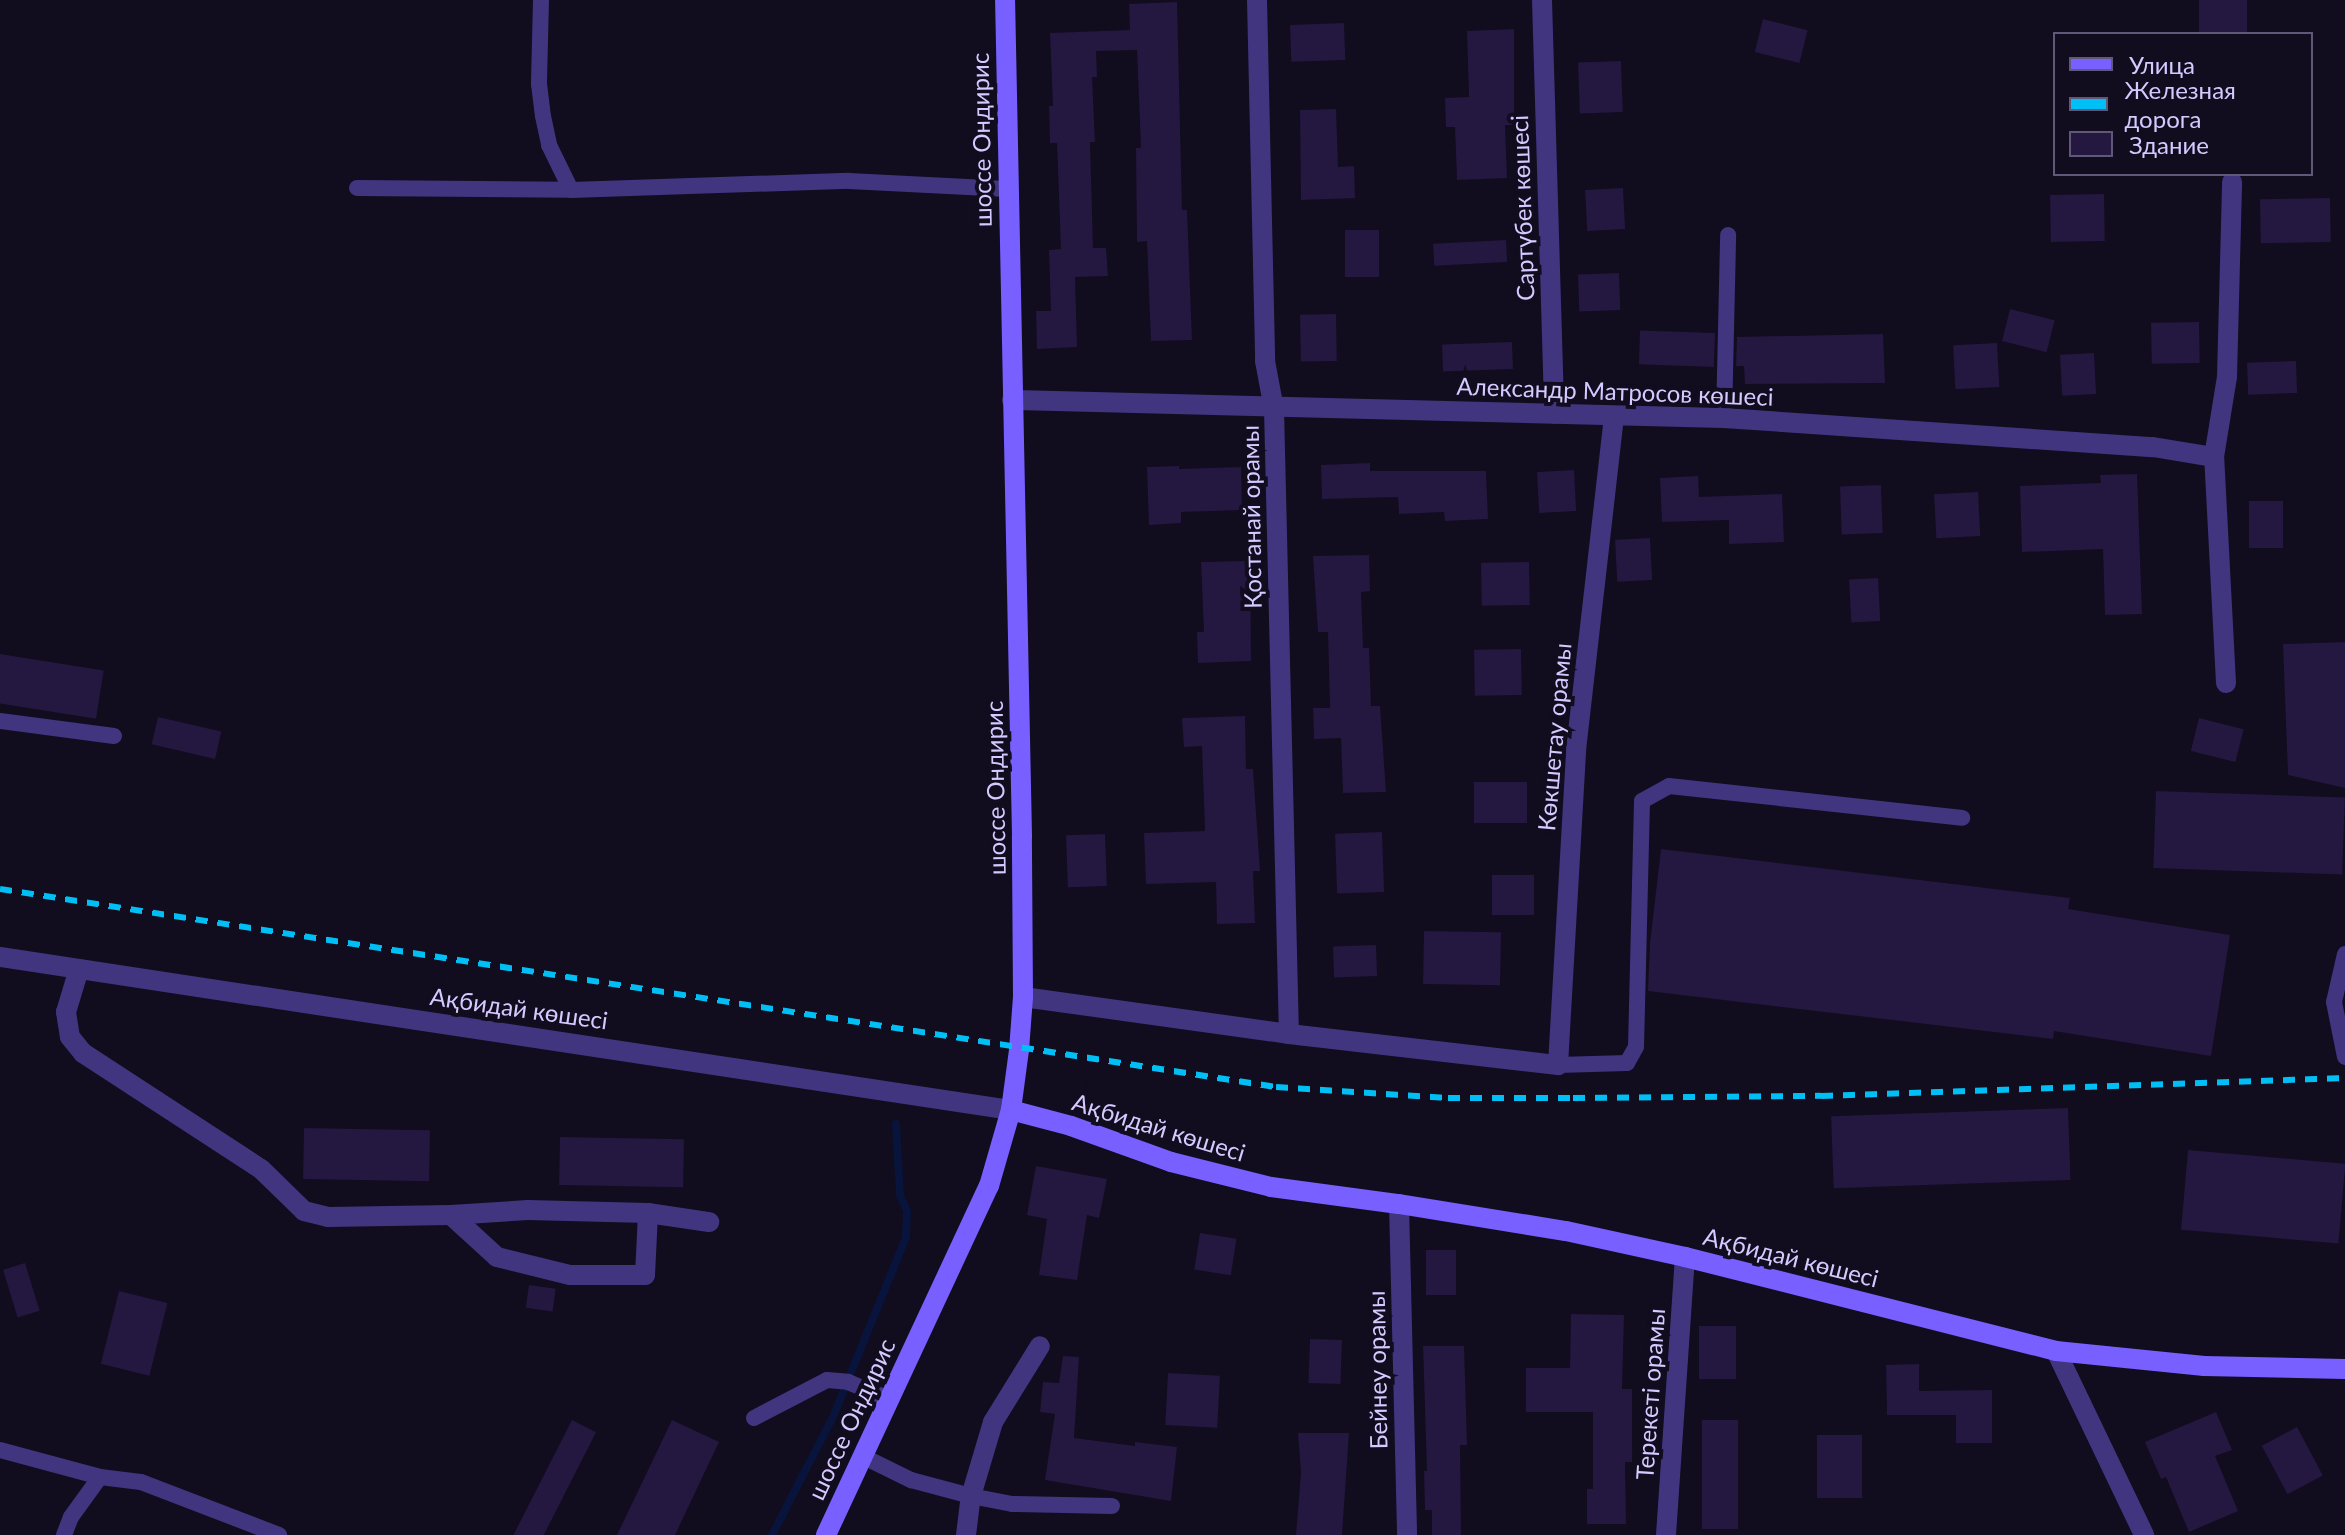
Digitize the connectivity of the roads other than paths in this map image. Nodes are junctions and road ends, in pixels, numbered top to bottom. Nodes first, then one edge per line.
1 (541, 0) edge
2 (1005, 0) edge
3 (1257, 0) edge
4 (1542, 0) edge
5 (2232, 182) dead end
6 (357, 188) dead end
7 (1007, 189) junction
8 (571, 190) junction
9 (1728, 235) dead end
10 (1012, 400) junction
11 (1274, 409) junction
12 (1554, 414) junction
13 (1614, 416) junction
14 (1724, 418) junction
15 (2214, 457) junction
16 (2226, 683) dead end
17 (0, 721) edge
18 (114, 736) dead end
19 (1962, 818) dead end
20 (2345, 954) edge
21 (0, 957) edge
22 (79, 969) junction
23 (1023, 997) junction
24 (1289, 1034) junction
25 (2345, 1057) edge
26 (1558, 1065) junction
27 (1011, 1110) junction
28 (1399, 1204) junction
29 (648, 1213) junction
30 (451, 1215) junction
31 (709, 1222) dead end
32 (1685, 1257) junction
33 (1040, 1346) dead end
34 (2056, 1351) junction
35 (2345, 1369) edge
36 (889, 1399) junction
37 (754, 1418) dead end
38 (0, 1450) edge
39 (862, 1456) junction
40 (100, 1477) junction
41 (971, 1496) junction
42 (1112, 1506) dead end
43 (64, 1535) edge
44 (279, 1535) edge
45 (826, 1535) edge
46 (966, 1535) edge
47 (1407, 1535) edge
48 (1666, 1535) edge
49 (2144, 1535) edge

1 - 8 lane
2 - 7 main road, шоссе Ондирис
3 - 11 street, Қостанай орамы
4 - 12 street, Сартүбек көшесі
5 - 15 street
6 - 8 lane
7 - 8 lane
7 - 10 main road, шоссе Ондирис
9 - 14 lane
10 - 11 street, Александр Матросов көшесі
10 - 23 main road, шоссе Ондирис
11 - 12 street, Александр Матросов көшесі
11 - 24 street, Қостанай орамы
12 - 13 street, Александр Матросов көшесі
13 - 14 street, Александр Матросов көшесі
13 - 26 street, Көкшетау орамы
14 - 15 street, Александр Матросов көшесі
15 - 16 street
17 - 18 lane
19 - 26 lane
20 - 25 lane
21 - 22 street, Ақбидай көшесі
22 - 27 street, Ақбидай көшесі
22 - 30 street
23 - 24 street
23 - 27 main road, шоссе Ондирис
24 - 26 street
27 - 28 main road, Ақбидай көшесі
27 - 36 main road, шоссе Ондирис
28 - 32 main road, Ақбидай көшесі
28 - 47 street, Бейнеу орамы
29 - 30 street
29 - 30 street
29 - 31 street
32 - 34 main road, Ақбидай көшесі
32 - 48 street, Терекеті орамы
33 - 41 street
34 - 35 main road, Ақбидай көшесі
34 - 49 street
36 - 37 lane
36 - 39 main road, шоссе Ондирис
38 - 40 lane
39 - 41 lane
39 - 45 main road, шоссе Ондирис
40 - 43 lane
40 - 44 lane
41 - 42 lane
41 - 46 street

